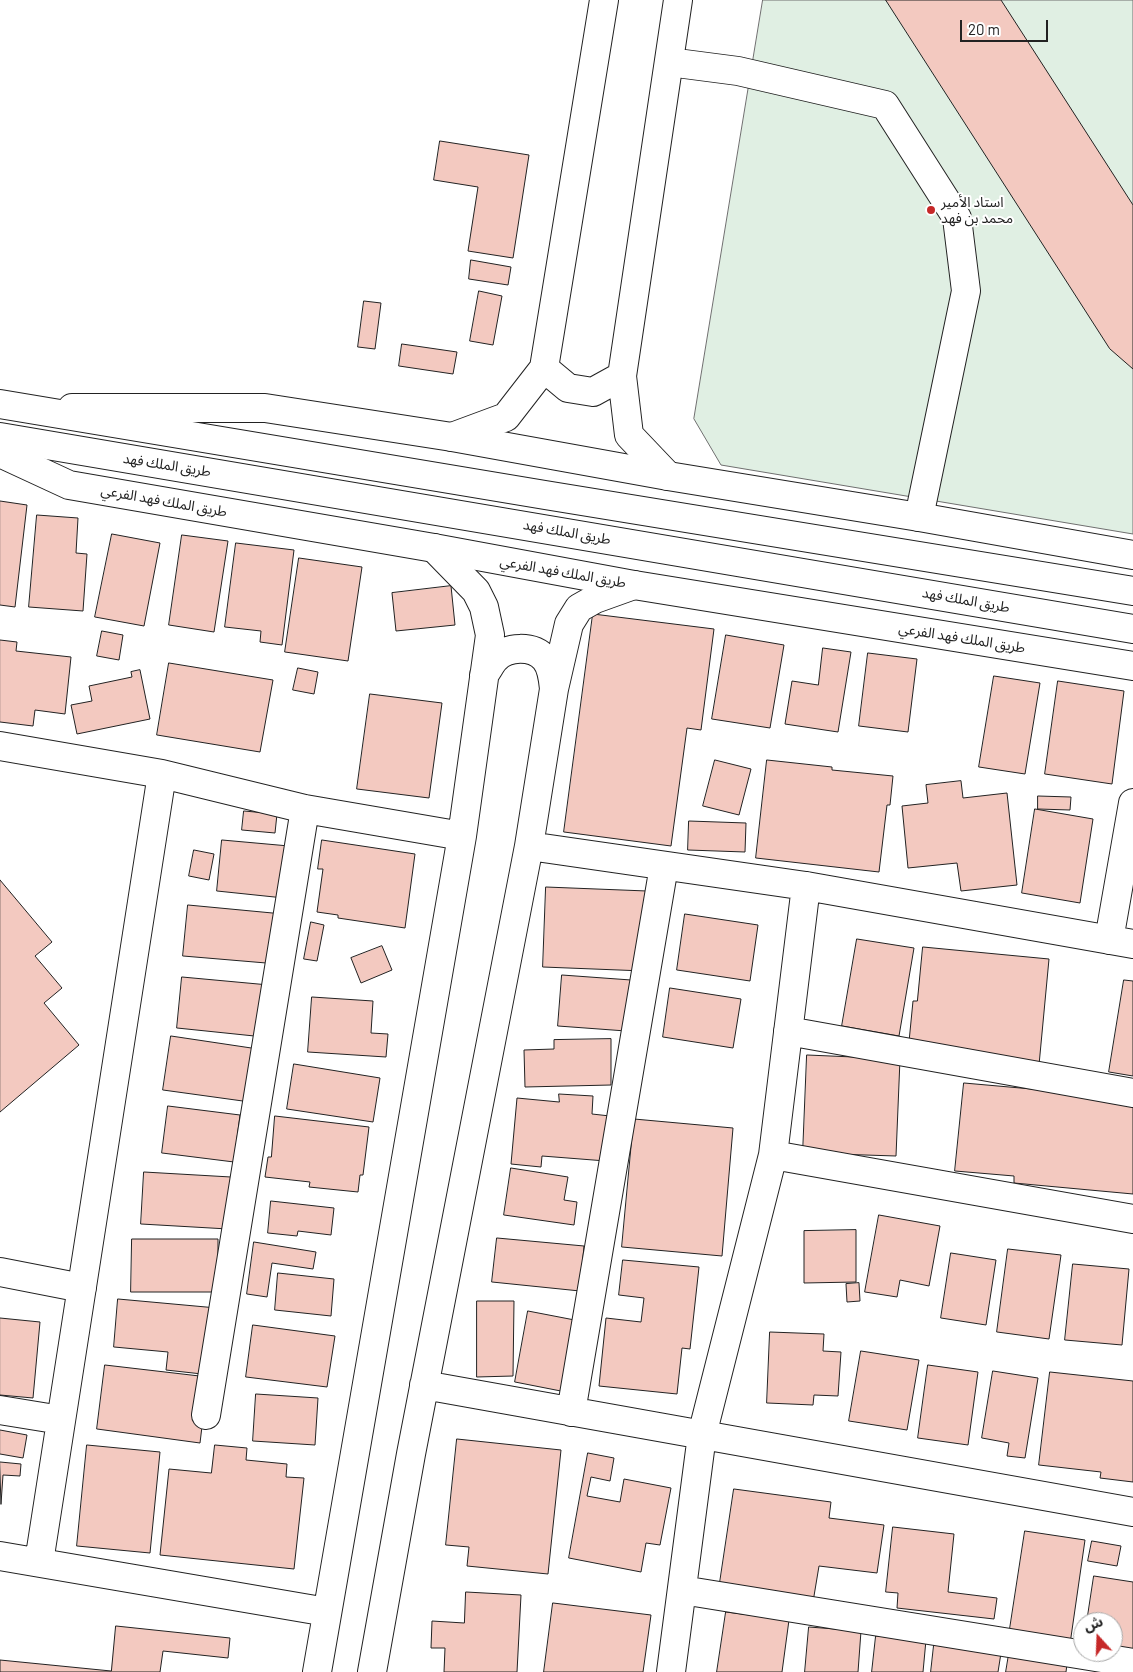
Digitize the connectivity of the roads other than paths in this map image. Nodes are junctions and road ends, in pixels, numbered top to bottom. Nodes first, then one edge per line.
1 (604, 0) edge
2 (678, 0) edge
3 (669, 62) junction
4 (544, 368) junction
5 (622, 376) junction
6 (10, 406) edge
7 (0, 437) edge
8 (452, 437) junction
9 (0, 453) edge
10 (668, 476) junction
11 (919, 517) junction
12 (434, 548) junction
13 (1133, 555) edge
14 (634, 585) junction
15 (1133, 591) edge
16 (1133, 628) edge
17 (1133, 666) edge
18 (484, 675) junction
19 (554, 689) junction
20 (0, 746) edge
21 (162, 774) junction
22 (1133, 803) edge
23 (305, 809) junction
24 (462, 836) junction
25 (529, 846) junction
26 (664, 866) junction
27 (806, 886) junction
28 (1121, 942) edge
29 (788, 1031) junction
30 (1133, 1093) edge
31 (773, 1155) junction
32 (1133, 1219) edge
33 (0, 1272) edge
34 (82, 1288) junction
35 (424, 1385) junction
36 (0, 1410) edge
37 (570, 1412) junction
38 (206, 1415) dead end
39 (61, 1420) junction
40 (702, 1435) junction
41 (1133, 1512) edge
42 (0, 1556) edge
43 (39, 1562) junction
44 (682, 1590) junction
45 (327, 1612) junction
46 (1133, 1663) edge
47 (317, 1672) edge
48 (372, 1672) edge
49 (671, 1672) edge

1 - 4 main road
2 - 3 main road
3 - 5 main road
3 - 11 main road
4 - 5 main road
4 - 8 main road
5 - 10 main road
6 - 8 main road
6 - 15 main road
7 - 16 main road, طريق الملك فهد
8 - 10 main road
9 - 12 main road, طريق الملك فهد الفرعي
10 - 11 main road
11 - 13 main road
12 - 14 main road, طريق الملك فهد الفرعي
12 - 18 main road
14 - 17 main road, طريق الملك فهد الفرعي
14 - 19 main road
18 - 19 main road
18 - 24 main road
19 - 25 main road
20 - 21 main road
21 - 23 main road
21 - 34 main road
22 - 28 main road
23 - 24 main road
23 - 38 main road
24 - 45 main road
25 - 26 main road
25 - 35 main road
26 - 27 main road
26 - 37 main road
27 - 28 main road
27 - 29 main road
29 - 30 main road
29 - 31 main road
31 - 32 main road
31 - 40 main road
33 - 34 main road
34 - 39 main road
35 - 37 main road
35 - 48 main road
36 - 39 main road
37 - 40 main road
39 - 43 main road
40 - 41 main road
40 - 44 main road
42 - 43 main road
43 - 45 main road
44 - 46 main road
44 - 49 main road
45 - 47 main road

